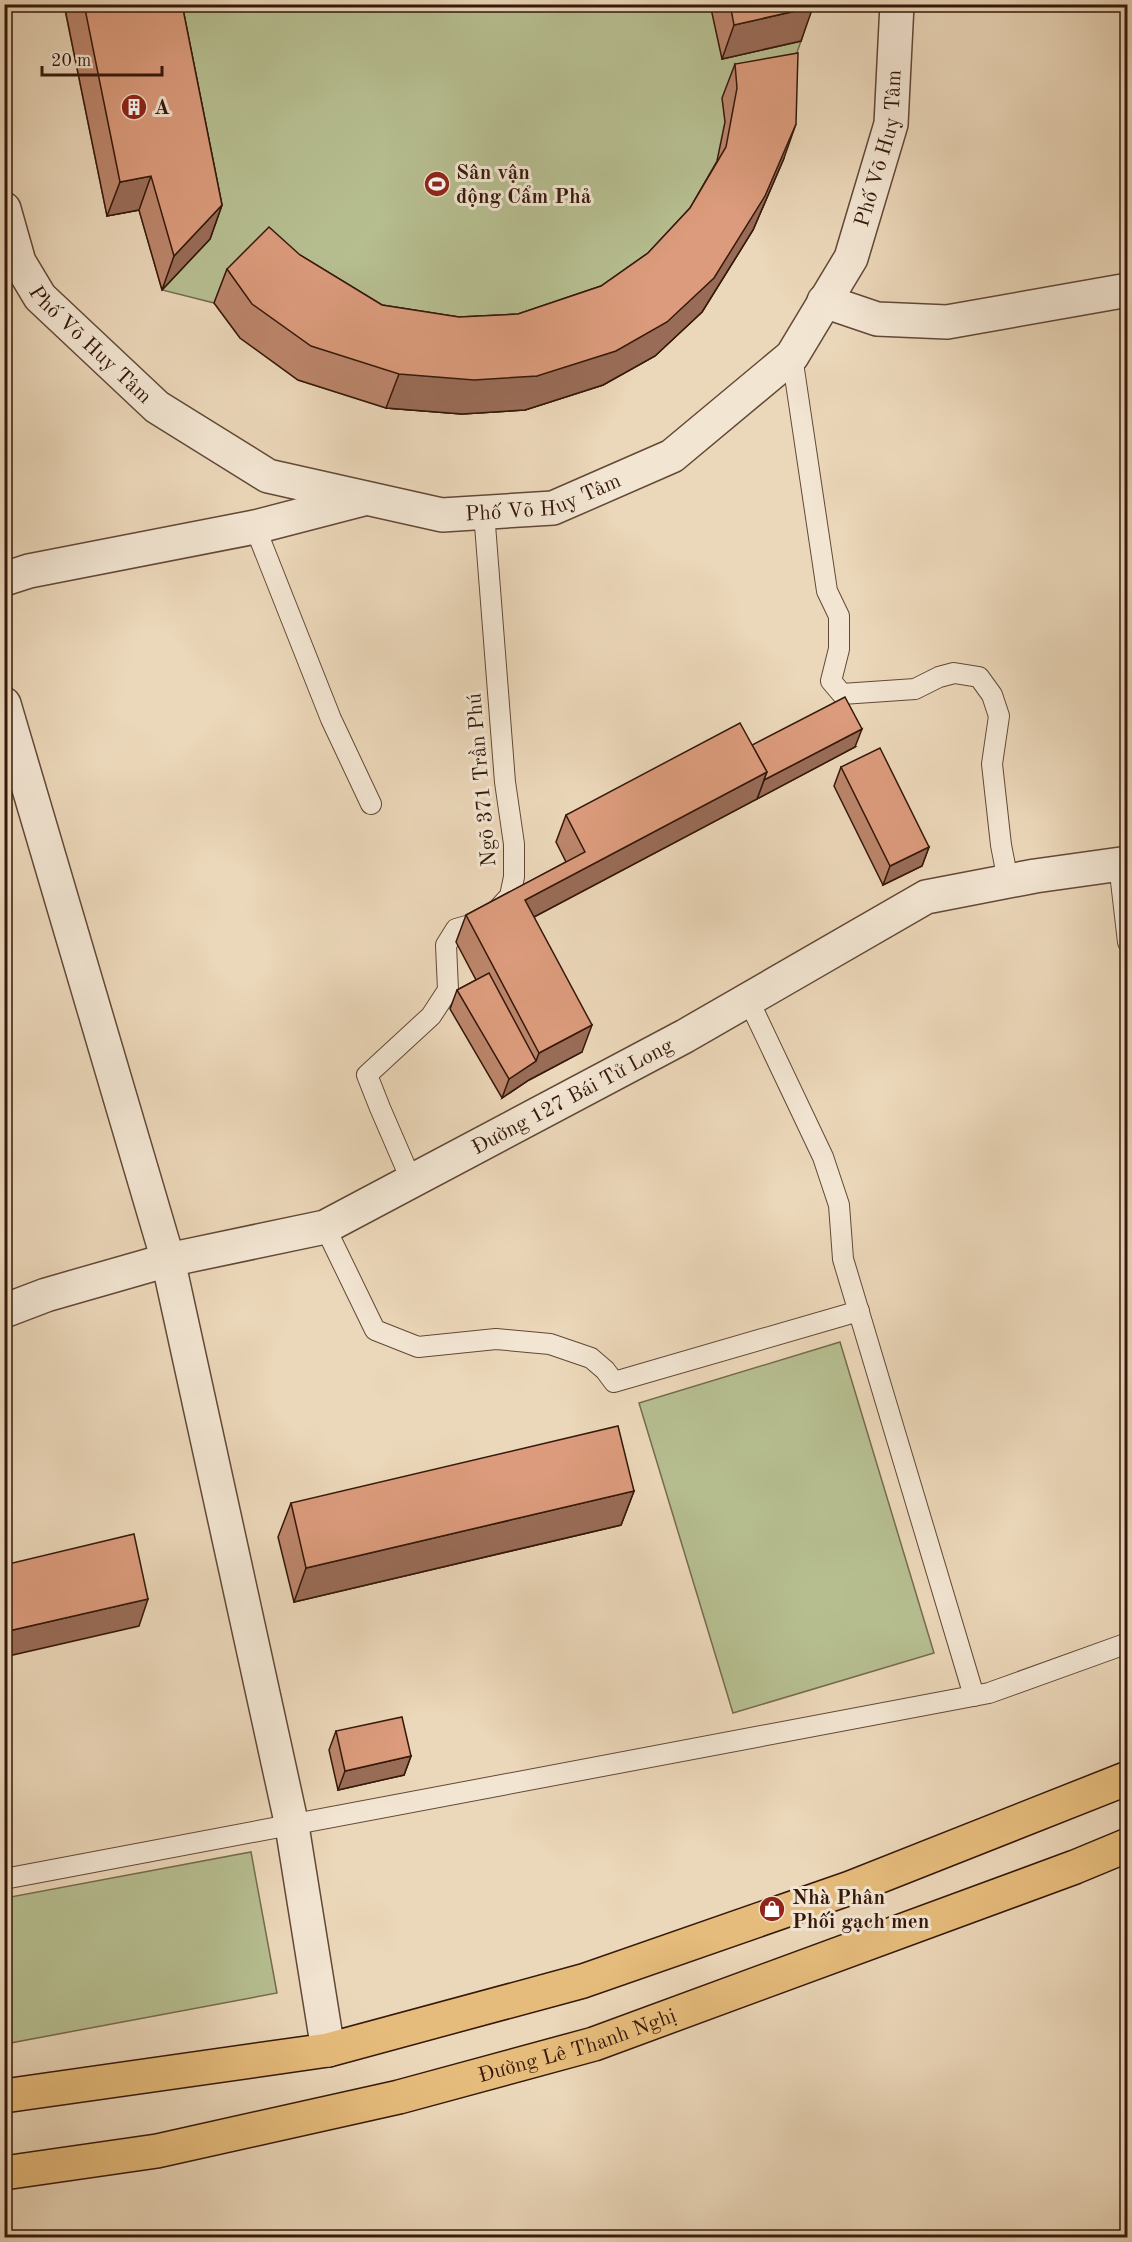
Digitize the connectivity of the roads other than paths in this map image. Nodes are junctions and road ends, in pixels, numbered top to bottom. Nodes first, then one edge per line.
1 (897, 4) edge
2 (4, 209) edge
3 (12, 263) edge
4 (1128, 290) edge
5 (824, 301) junction
6 (792, 356) junction
7 (368, 498) junction
8 (484, 512) junction
9 (255, 527) junction
10 (4, 579) edge
11 (4, 704) edge
12 (370, 804) dead end
13 (1123, 864) edge
14 (1008, 881) junction
15 (1128, 942) edge
16 (748, 999) junction
17 (412, 1182) junction
18 (325, 1227) junction
19 (168, 1260) junction
20 (4, 1311) edge
21 (859, 1311) junction
22 (1128, 1643) edge
23 (974, 1696) junction
24 (1128, 1778) edge
25 (292, 1826) junction
26 (1128, 1845) edge
27 (4, 1879) edge
28 (328, 2050) junction
29 (4, 2096) edge
30 (4, 2173) edge

1 - 5 street, Phố Võ Huy Tâm
2 - 3 street, Phố Võ Huy Tâm
3 - 7 street, Phố Võ Huy Tâm
4 - 5 street
5 - 6 street, Phố Võ Huy Tâm
6 - 8 street, Phố Võ Huy Tâm
6 - 14 lane
7 - 8 street, Phố Võ Huy Tâm
7 - 9 street
8 - 17 lane, Ngõ 371 Trần Phú
9 - 10 street
9 - 12 lane
11 - 19 street
13 - 14 street, Đường 127 Bái Tử Long
13 - 15 lane
14 - 16 street, Đường 127 Bái Tử Long
16 - 17 street, Đường 127 Bái Tử Long
16 - 21 lane
17 - 18 street, Đường 127 Bái Tử Long
18 - 19 street, Đường 127 Bái Tử Long
18 - 21 lane
19 - 20 street, Đường 127 Bái Tử Long
19 - 25 street
21 - 23 lane
22 - 23 lane
23 - 25 lane
24 - 28 highway
25 - 27 lane
25 - 28 street
26 - 30 highway, Đường Lê Thanh Nghị
28 - 29 highway

